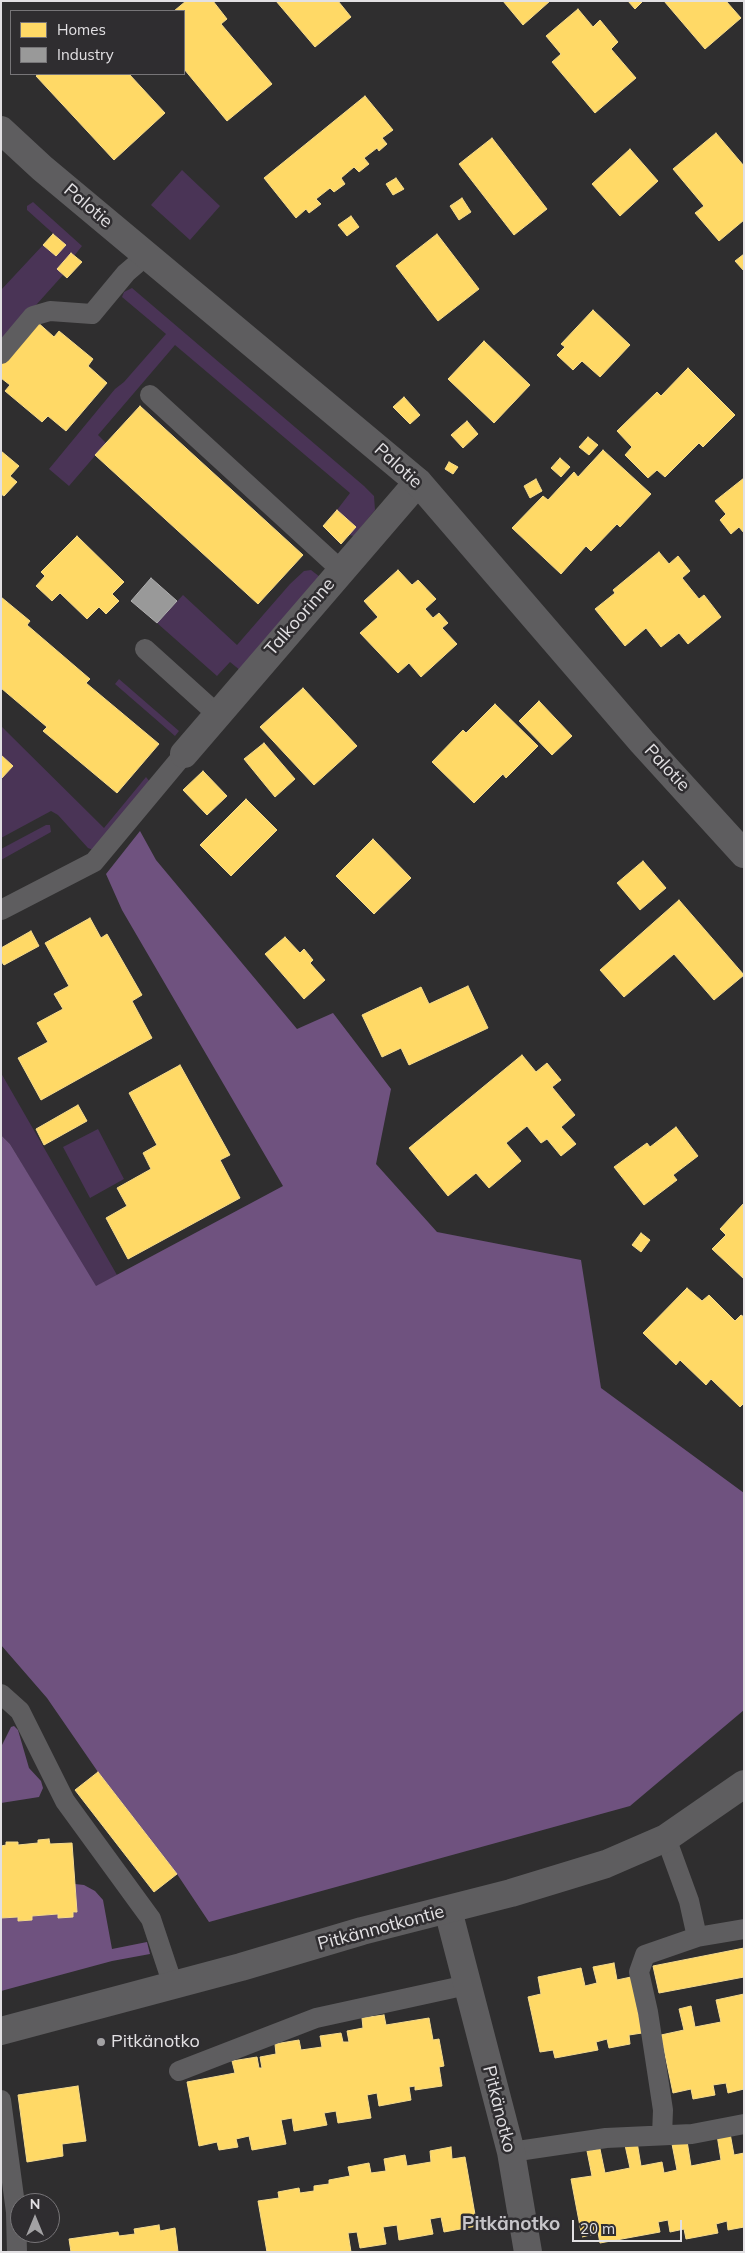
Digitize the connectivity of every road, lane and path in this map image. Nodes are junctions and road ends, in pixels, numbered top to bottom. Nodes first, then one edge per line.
1 (1, 130) edge
2 (147, 255) junction
3 (1, 354) edge
4 (150, 395) dead end
5 (418, 482) junction
6 (342, 570) junction
7 (145, 649) dead end
8 (217, 714) junction
9 (184, 754) joint
10 (744, 854) edge
11 (1, 910) edge
12 (1, 1694) edge
13 (744, 1784) edge
14 (666, 1838) junction
15 (448, 1910) junction
16 (744, 1929) edge
17 (697, 1937) junction
18 (173, 1985) junction
19 (467, 1985) junction
20 (1, 2031) edge
21 (179, 2071) dead end
22 (1, 2100) edge
23 (744, 2124) edge
24 (662, 2135) junction
25 (511, 2152) junction
26 (17, 2252) edge
27 (528, 2252) edge

1 - 2 street, Palotie
2 - 3 lane
2 - 5 street, Palotie
4 - 6 lane
5 - 6 street, Talkoorinne
5 - 10 street, Palotie
6 - 8 street, Talkoorinne
7 - 8 lane
8 - 9 street, Talkoorinne
9 - 11 lane
12 - 18 lane
13 - 14 street, Pitkännotkontie
14 - 15 street, Pitkännotkontie
14 - 17 lane
15 - 18 street, Pitkännotkontie
15 - 19 street, Pitkänotko
16 - 17 lane
17 - 24 lane
18 - 20 street, Pitkännotkontie
19 - 21 lane
19 - 25 street, Pitkänotko
22 - 26 lane
23 - 24 lane
24 - 25 lane
25 - 27 street, Pitkänotko

